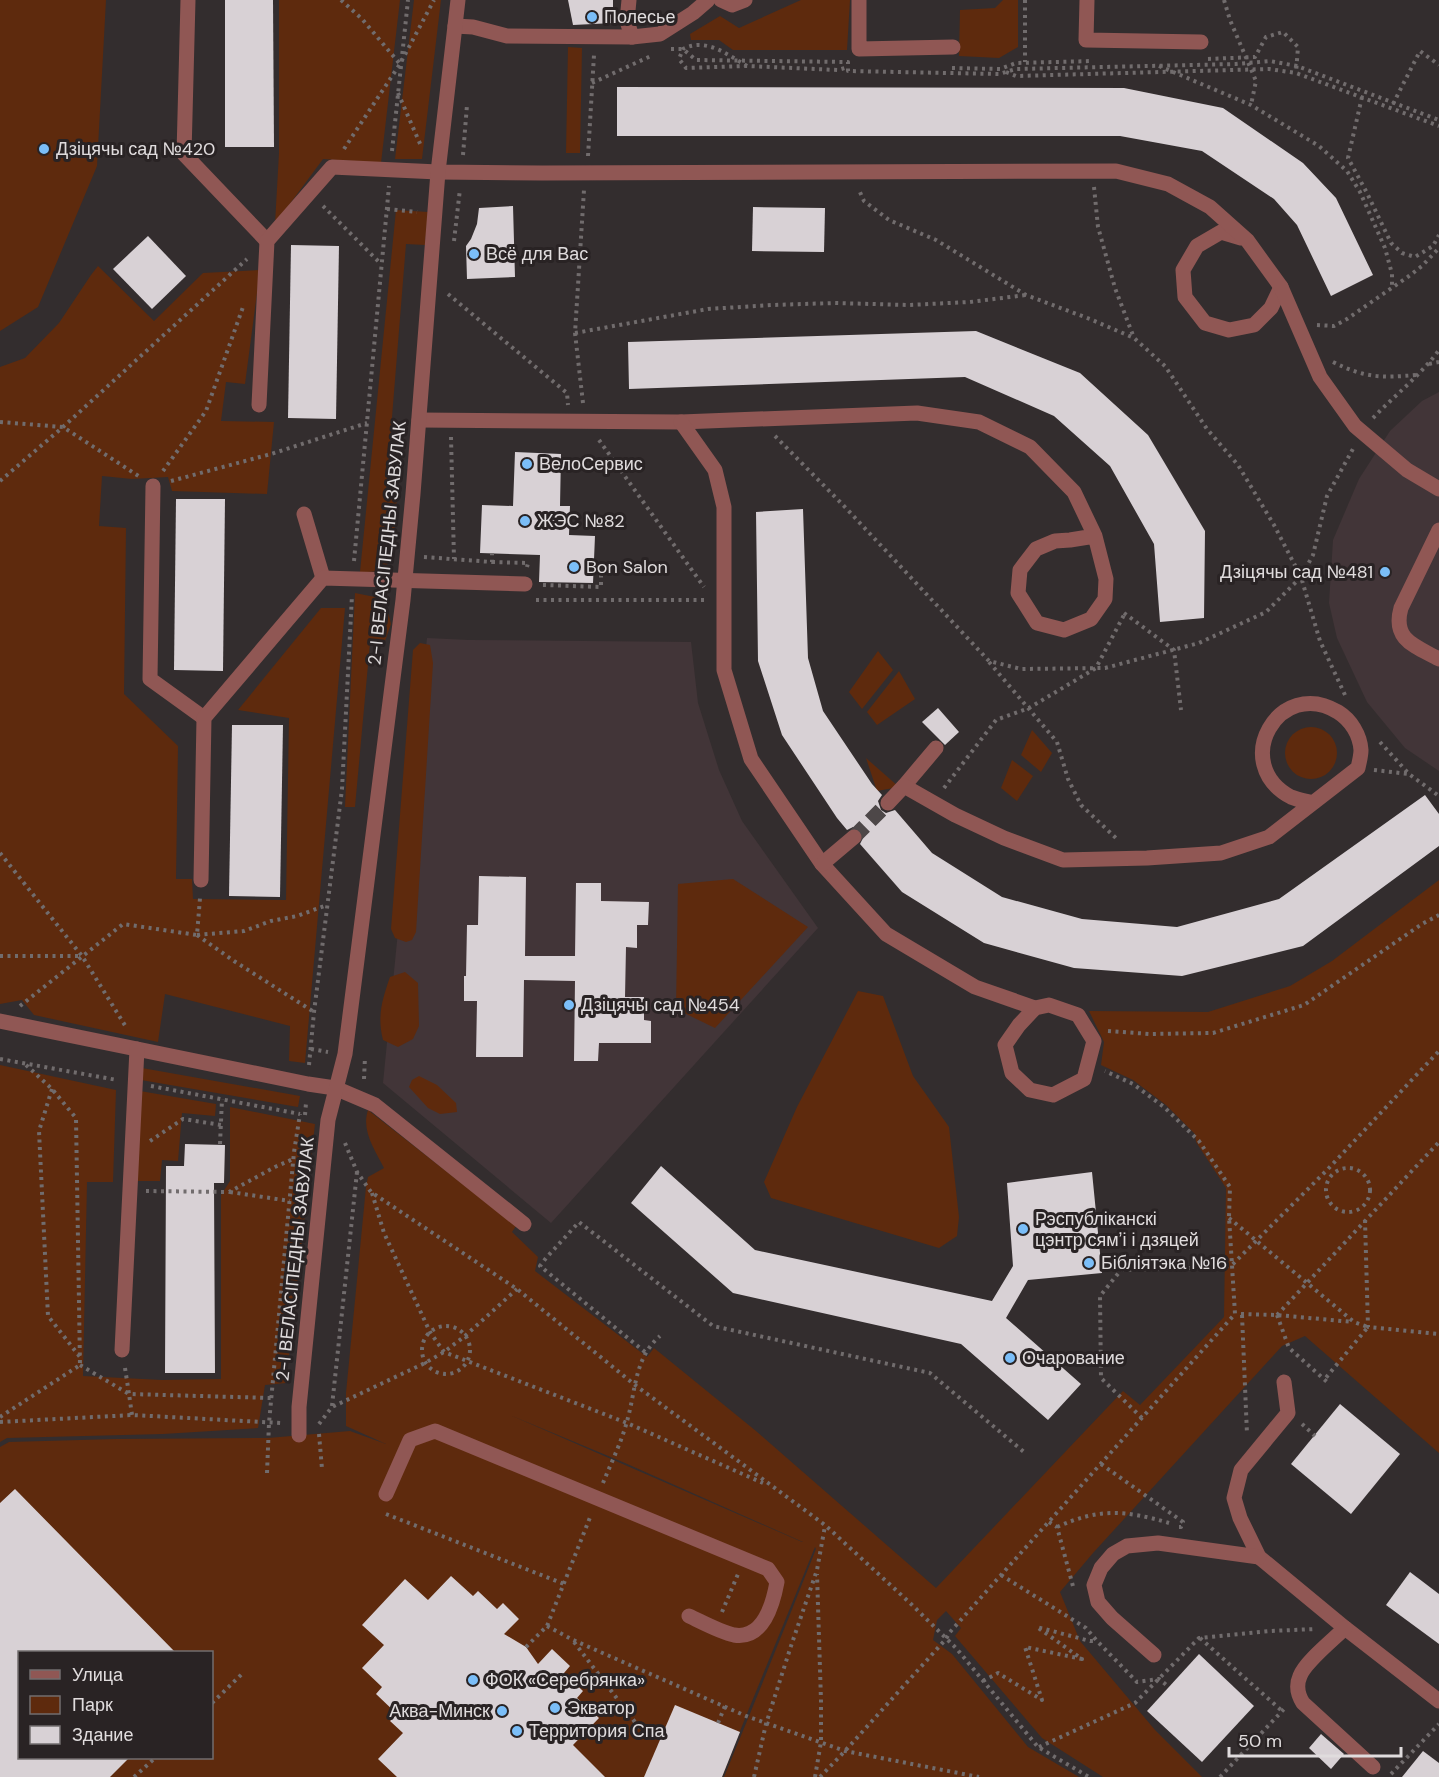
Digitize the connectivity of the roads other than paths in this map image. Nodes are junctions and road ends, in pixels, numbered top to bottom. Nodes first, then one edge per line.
1 (188, 0) edge
2 (458, 0) edge
3 (629, 0) edge
4 (708, 0) edge
5 (721, 0) edge
6 (745, 0) edge
7 (859, 0) edge
8 (1087, 0) edge
9 (696, 7) edge
10 (455, 26) junction
11 (632, 37) junction
12 (1201, 42) dead end
13 (953, 47) dead end
14 (438, 172) junction
15 (1247, 240) junction
16 (267, 241) junction
17 (1281, 287) junction
18 (259, 405) dead end
19 (419, 420) junction
20 (681, 422) junction
21 (153, 486) road end
22 (1439, 489) edge
23 (303, 514) dead end
24 (1439, 530) edge
25 (1095, 536) junction
26 (323, 578) junction
27 (405, 580) junction
28 (525, 584) dead end
29 (1439, 658) edge
30 (204, 718) junction
31 (936, 748) dead end
32 (903, 786) junction
33 (888, 803) tunnel mouth
34 (1313, 803) junction
35 (854, 837) tunnel mouth
36 (822, 864) junction
37 (201, 884) road end
38 (1035, 1008) junction
39 (6, 1016) edge
40 (137, 1049) junction
41 (335, 1088) junction
42 (524, 1224) dead end
43 (122, 1350) road end
44 (1284, 1382) dead end
45 (299, 1435) dead end
46 (386, 1494) dead end
47 (1259, 1557) junction
48 (690, 1616) dead end
49 (1345, 1628) junction
50 (1154, 1655) dead end
51 (1439, 1701) edge
52 (1373, 1767) dead end

1 - 16 street
2 - 10 street, 2-І ВЕЛАСІПЕДНЫ ЗАВУЛАК
3 - 11 street
4 - 9 street
5 - 6 street
7 - 13 street
8 - 12 street
9 - 11 street
10 - 11 street
10 - 14 street, 2-І ВЕЛАСІПЕДНЫ ЗАВУЛАК
14 - 15 street
14 - 16 street
14 - 19 street, 2-І ВЕЛАСІПЕДНЫ ЗАВУЛАК
15 - 17 street
15 - 17 street
16 - 18 street
17 - 22 street
19 - 20 street
19 - 27 street, 2-І ВЕЛАСІПЕДНЫ ЗАВУЛАК
20 - 25 street
20 - 36 street
21 - 30 street
23 - 26 street
24 - 29 street
25 - 25 street
26 - 27 street
26 - 30 street
27 - 28 street
27 - 41 street, 2-І ВЕЛАСІПЕДНЫ ЗАВУЛАК
30 - 37 street
31 - 32 street
32 - 33 street
32 - 34 street
34 - 34 street
35 - 36 street
36 - 38 street
38 - 38 street
39 - 40 street
40 - 41 street
40 - 43 street
41 - 42 street
41 - 45 street, 2-І ВЕЛАСІПЕДНЫ ЗАВУЛАК
44 - 47 street
46 - 48 street
47 - 49 street
47 - 50 street
49 - 51 street
49 - 52 street

